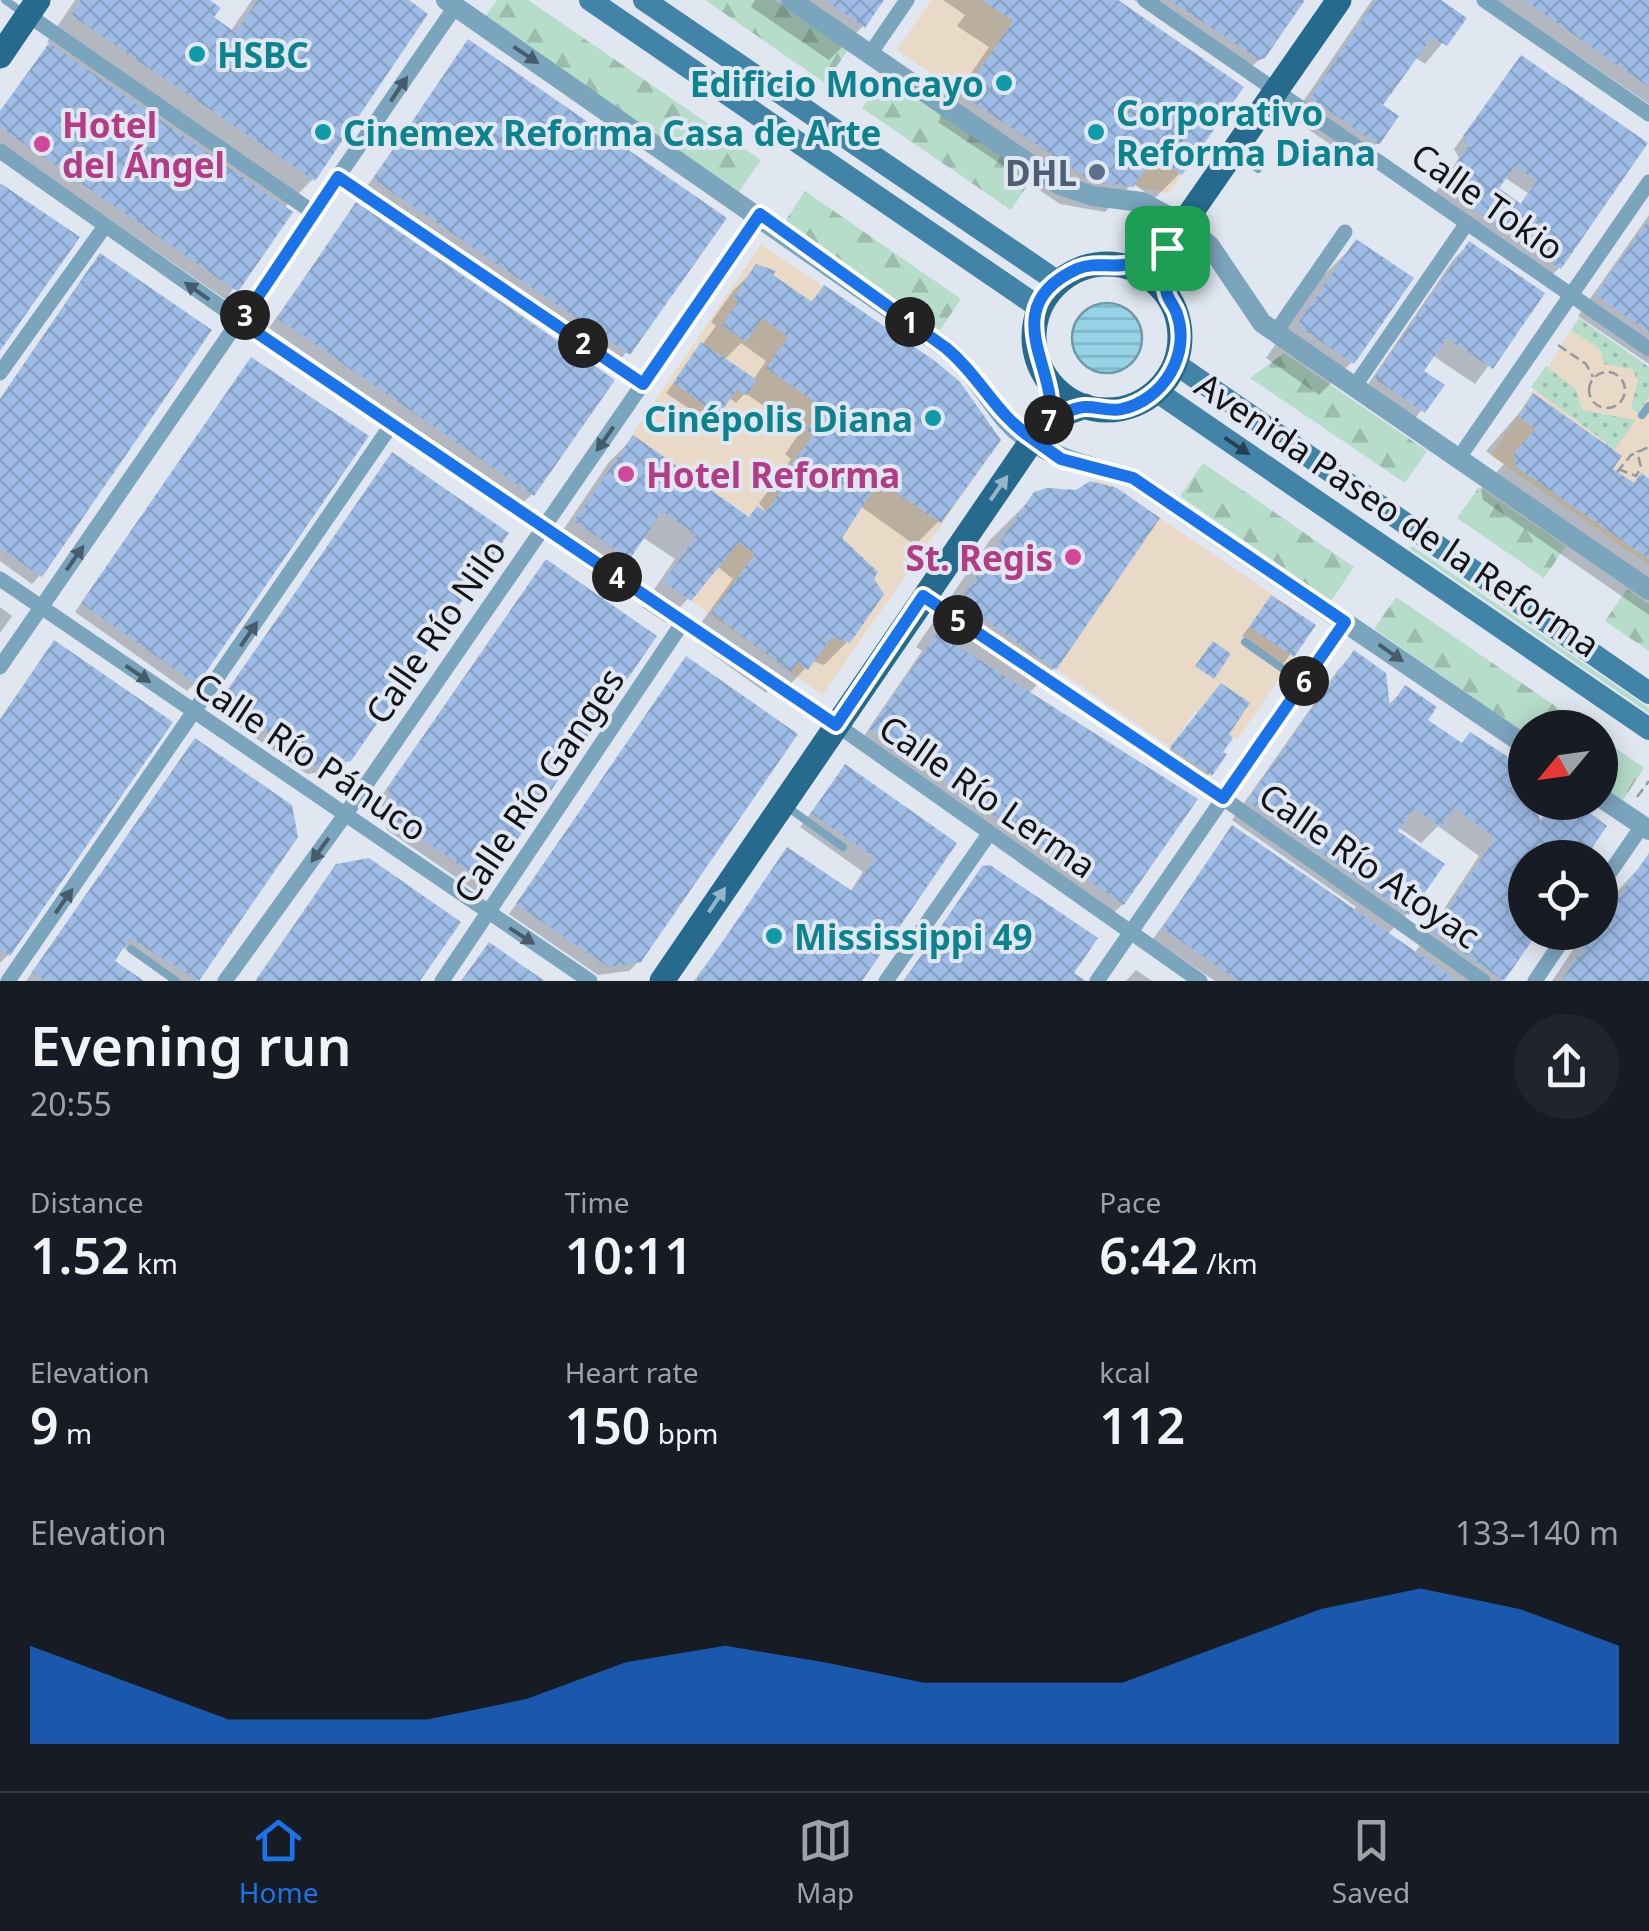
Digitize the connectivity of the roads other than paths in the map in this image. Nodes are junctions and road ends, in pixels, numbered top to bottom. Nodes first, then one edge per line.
1 (5, 0) edge
2 (590, 0) edge
3 (644, 0) edge
4 (791, 0) edge
5 (907, 0) edge
6 (1145, 0) edge
7 (1339, 0) edge
8 (1484, 0) edge
9 (450, 3) edge
10 (33, 8) edge
11 (3, 44) edge
12 (870, 54) junction
13 (1276, 91) junction
14 (1649, 114) edge
15 (0, 150) edge
16 (1233, 152) junction
17 (1258, 169) dead end
18 (338, 177) junction
19 (1649, 182) edge
20 (314, 214) junction
21 (760, 214) junction
22 (1466, 223) junction
23 (1183, 224) junction
24 (105, 226) junction
25 (1345, 232) dead end
26 (1167, 248) junction
27 (1125, 265) junction
28 (1058, 282) junction
29 (1166, 293) junction
30 (1570, 294) junction
31 (1040, 308) junction
32 (241, 322) junction
33 (1275, 333) junction
34 (1649, 349) edge
35 (1176, 364) junction
36 (0, 373) edge
37 (1046, 377) junction
38 (643, 384) junction
39 (1354, 387) junction
40 (1156, 391) junction
41 (1085, 406) junction
42 (1649, 406) edge
43 (1642, 416) dead end
44 (392, 424) junction
45 (1040, 430) junction
46 (1458, 459) junction
47 (544, 527) junction
48 (0, 578) edge
49 (1649, 590) edge
50 (923, 596) junction
51 (40, 607) junction
52 (683, 622) junction
53 (1345, 622) junction
54 (1245, 642) dead end
55 (0, 667) edge
56 (1304, 683) junction
57 (1649, 693) edge
58 (195, 713) junction
59 (836, 725) junction
60 (1649, 729) edge
61 (1508, 733) edge
62 (1223, 798) junction
63 (783, 803) junction
64 (1618, 809) edge
65 (345, 816) junction
66 (1646, 828) edge
67 (989, 834) junction
68 (843, 847) dead end
69 (1618, 864) edge
70 (488, 914) junction
71 (1130, 933) junction
72 (130, 950) dead end
73 (1556, 950) edge
74 (0, 976) edge
75 (659, 979) edge
76 (8, 981) edge
77 (176, 981) edge
78 (225, 981) edge
79 (442, 981) edge
80 (590, 981) edge
81 (886, 981) edge
82 (1097, 981) edge
83 (1200, 981) edge
84 (1483, 981) edge
85 (1535, 981) edge

1 - 10 lane
2 - 31 main road
3 - 28 main road
4 - 12 street
5 - 12 street
6 - 13 street, Calle Tokio
7 - 13 main road
8 - 14 street
18 -> 9 street
9 -> 21 street
10 - 11 main road
10 - 20 street
12 - 23 street
13 - 16 main road
13 - 22 street, Calle Tokio
15 - 24 street, Calle Río Lerma
16 - 17 lane
16 - 23 main road
18 - 20 street
18 - 38 street
19 - 30 street
20 - 32 street
21 - 38 street, Calle Río Nilo
21 - 45 street
22 - 30 street, Calle Tokio
22 - 39 street
23 - 26 main road
23 - 33 street
32 -> 24 street, Calle Río Lerma
24 - 36 street
25 - 33 street
26 - 27 main road
26 - 29 main road, Avenida Paseo de la Reforma
27 - 28 main road
27 - 29 main road
28 - 31 main road
29 - 35 main road, Avenida Paseo de la Reforma
30 - 34 street, Calle Tokio
30 - 46 street
31 - 37 main road
32 - 44 street, Calle Río Lerma
51 -> 32 street
33 - 39 street
35 - 40 main road, Avenida Paseo de la Reforma
35 - 57 main road, Avenida Paseo de la Reforma
37 - 41 main road
37 - 45 main road
38 -> 47 street, Calle Río Nilo
39 - 46 street
40 - 41 main road, Avenida Paseo de la Reforma
40 -> 60 main road, Avenida Paseo de la Reforma
41 - 45 main road, Avenida Paseo de la Reforma
42 - 43 lane
44 - 47 street, Calle Río Lerma
58 -> 44 street
50 -> 45 main road
45 - 53 street
46 - 49 street
47 - 52 street, Calle Río Lerma
47 - 65 street, Calle Río Nilo
48 - 51 street, Calle Río Pánuco
50 - 59 main road
50 - 62 street, Calle Río Atoyac
51 - 55 street
51 -> 58 street, Calle Río Pánuco
52 - 59 street, Calle Río Lerma
52 - 70 street, Calle Río Ganges
53 - 56 street
53 -> 61 street
54 - 56 lane
56 - 62 street
58 - 65 street, Calle Río Pánuco
76 -> 58 street
59 - 63 main road
59 - 67 street, Calle Río Lerma
62 - 71 street
62 - 84 street, Calle Río Atoyac
63 - 68 lane
75 -> 63 main road
64 - 66 street
65 - 70 street, Calle Río Pánuco
65 -> 78 street, Calle Río Nilo
66 - 69 street
67 - 71 street, Calle Río Lerma
67 - 81 street
70 - 79 street, Calle Río Ganges
70 -> 80 street, Calle Río Pánuco
71 - 82 street
71 - 83 street, Calle Río Lerma
72 - 77 lane
73 - 85 street
74 - 76 street

